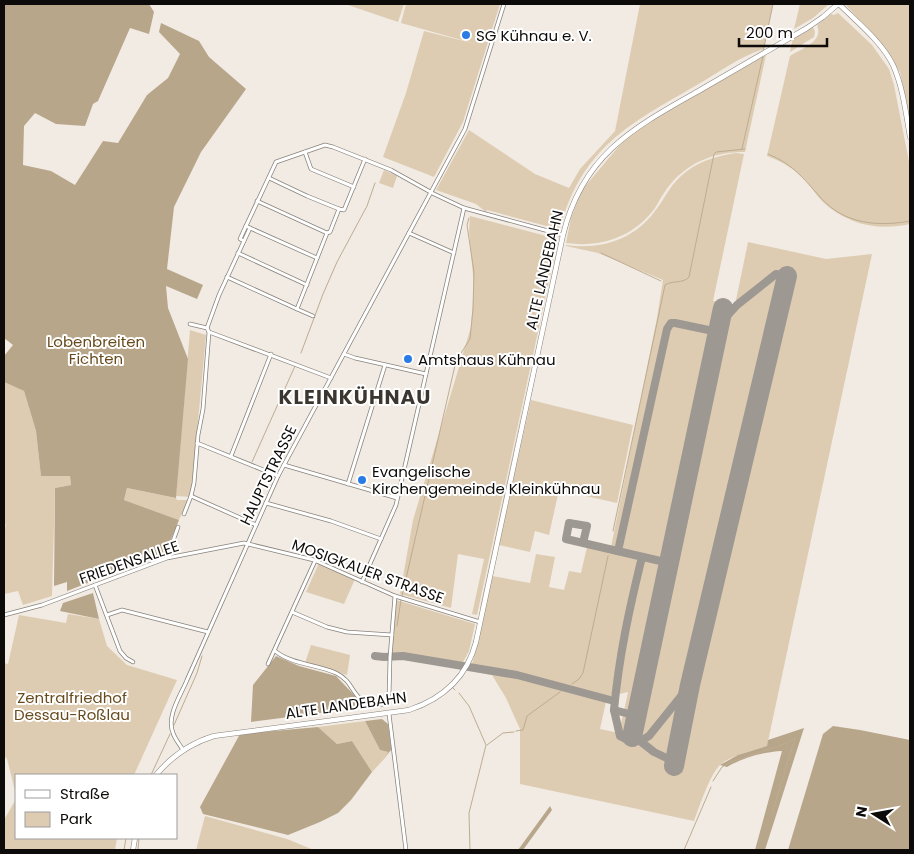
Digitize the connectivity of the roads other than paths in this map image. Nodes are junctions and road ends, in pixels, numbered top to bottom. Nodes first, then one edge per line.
1 (504, 4) edge
2 (838, 4) edge
3 (910, 137) edge
4 (305, 152) junction
5 (365, 159) junction
6 (269, 178) junction
7 (354, 187) junction
8 (431, 192) junction
9 (258, 202) junction
10 (464, 208) junction
11 (339, 209) junction
12 (248, 227) junction
13 (327, 233) junction
14 (409, 233) junction
15 (564, 235) junction
16 (238, 253) junction
17 (454, 253) junction
18 (317, 258) junction
19 (227, 277) junction
20 (307, 284) junction
21 (297, 309) junction
22 (313, 316) dead end
23 (190, 324) dead end
24 (208, 330) junction
25 (270, 354) junction
26 (344, 354) junction
27 (385, 365) junction
28 (426, 374) junction
29 (331, 378) junction
30 (197, 443) junction
31 (231, 456) junction
32 (284, 465) junction
33 (278, 476) junction
34 (348, 484) junction
35 (191, 496) junction
36 (397, 498) junction
37 (266, 503) junction
38 (184, 514) dead end
39 (256, 525) junction
40 (178, 527) dead end
41 (381, 539) junction
42 (248, 543) junction
43 (170, 557) junction
44 (315, 561) junction
45 (362, 582) junction
46 (95, 585) junction
47 (397, 597) junction
48 (292, 612) junction
49 (4, 615) edge
50 (107, 615) junction
51 (480, 622) junction
52 (208, 632) junction
53 (392, 635) junction
54 (275, 651) junction
55 (133, 662) dead end
56 (268, 664) dead end
57 (389, 714) junction
58 (183, 750) junction
59 (157, 774) edge
60 (406, 850) edge

1 - 8 street, HAUPTSTRASSE
2 - 3 main road
2 - 15 main road, ALTE LANDEBAHN
4 - 5 street
4 - 6 street
4 - 7 street
5 - 7 street
5 - 8 street
6 - 9 street
6 - 11 street
7 - 11 street
8 - 10 street
8 - 14 street, HAUPTSTRASSE
9 - 12 street
9 - 13 street
10 - 15 street
10 - 17 street
11 - 13 street
12 - 16 street
12 - 18 street
13 - 18 street
14 - 17 street
14 - 26 street, HAUPTSTRASSE
15 - 51 main road, ALTE LANDEBAHN
16 - 19 street
16 - 20 street
17 - 28 street
18 - 20 street
19 - 21 street
19 - 24 street
20 - 21 street
21 - 22 street
23 - 24 street
24 - 25 street
24 - 30 street
25 - 29 street
25 - 31 street
26 - 27 street
26 - 29 street, HAUPTSTRASSE
27 - 28 street
27 - 34 street
28 - 36 street
29 - 32 street, HAUPTSTRASSE
30 - 31 street
30 - 35 street
31 - 33 street
32 - 33 street, HAUPTSTRASSE
32 - 34 street
33 - 37 street, HAUPTSTRASSE
34 - 36 street
35 - 38 street
35 - 39 street
36 - 41 street
37 - 39 street, HAUPTSTRASSE
37 - 41 street
39 - 42 street, HAUPTSTRASSE
40 - 43 street
41 - 45 street
42 - 43 street, FRIEDENSALLEE
42 - 44 street, MOSIGKAUER STRASSE
42 - 52 street, HAUPTSTRASSE
43 - 46 street, FRIEDENSALLEE
44 - 45 street, MOSIGKAUER STRASSE
44 - 48 street
45 - 47 street, MOSIGKAUER STRASSE
46 - 49 street, FRIEDENSALLEE
46 - 50 street
47 - 51 street, MOSIGKAUER STRASSE
47 - 53 street
48 - 53 street
48 - 54 street
50 - 52 street
50 - 55 street
51 - 57 main road, ALTE LANDEBAHN
52 - 58 street, HAUPTSTRASSE
53 - 54 street
54 - 56 street
57 - 58 main road, ALTE LANDEBAHN
57 - 60 street
58 - 59 main road, ALTE LANDEBAHN

